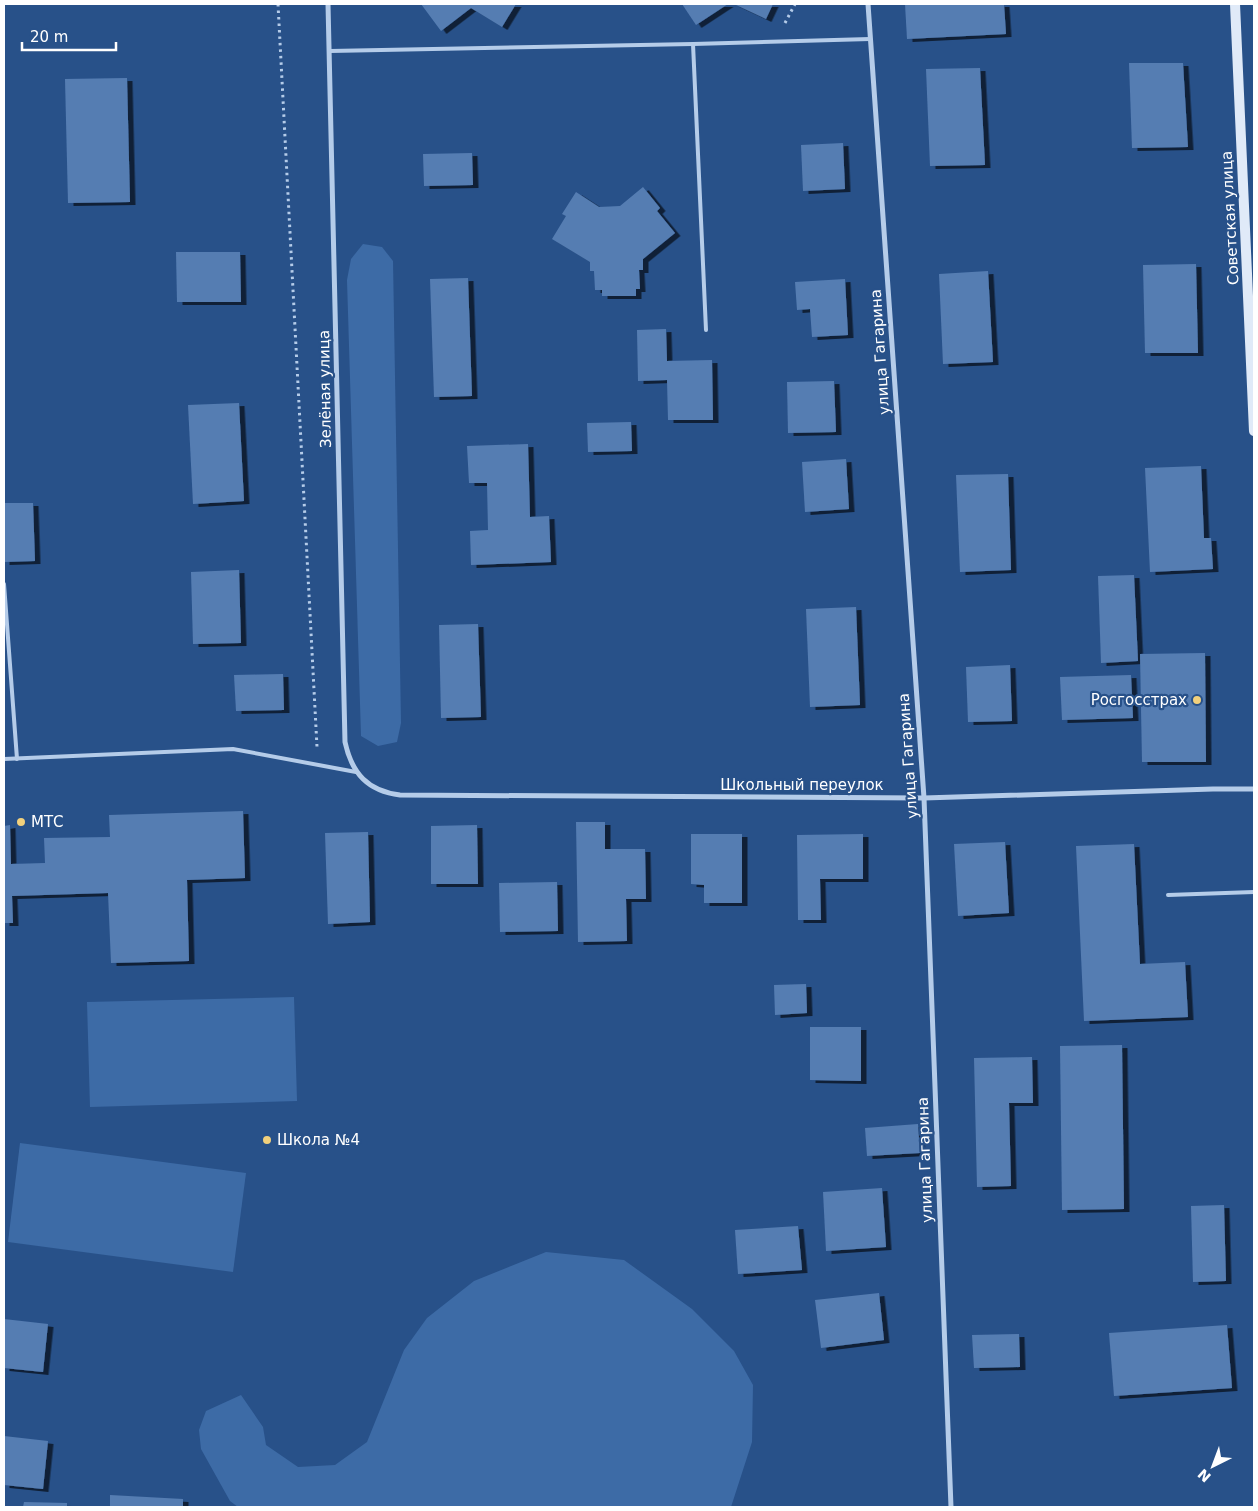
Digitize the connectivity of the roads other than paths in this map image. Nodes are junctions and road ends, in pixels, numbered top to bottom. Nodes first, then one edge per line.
1 (328, 4) edge
2 (868, 4) edge
3 (1235, 4) edge
4 (870, 38) junction
5 (693, 44) junction
6 (330, 51) junction
7 (706, 330) dead end
8 (1254, 431) edge
9 (4, 584) edge
10 (17, 758) junction
11 (4, 759) edge
12 (356, 772) junction
13 (1254, 789) edge
14 (924, 798) junction
15 (1254, 892) edge
16 (1168, 895) dead end
17 (951, 1507) edge

1 - 6 street, Зелёная улица
2 - 4 street, улица Гагарина
3 - 8 street, Советская улица
4 - 5 lane
4 - 14 street, улица Гагарина
5 - 6 lane
5 - 7 lane
6 - 12 street, Зелёная улица
9 - 10 lane
10 - 11 lane
10 - 12 lane
12 - 14 street, Школьный переулок
13 - 14 street, Школьный переулок
14 - 17 street, улица Гагарина
15 - 16 lane

